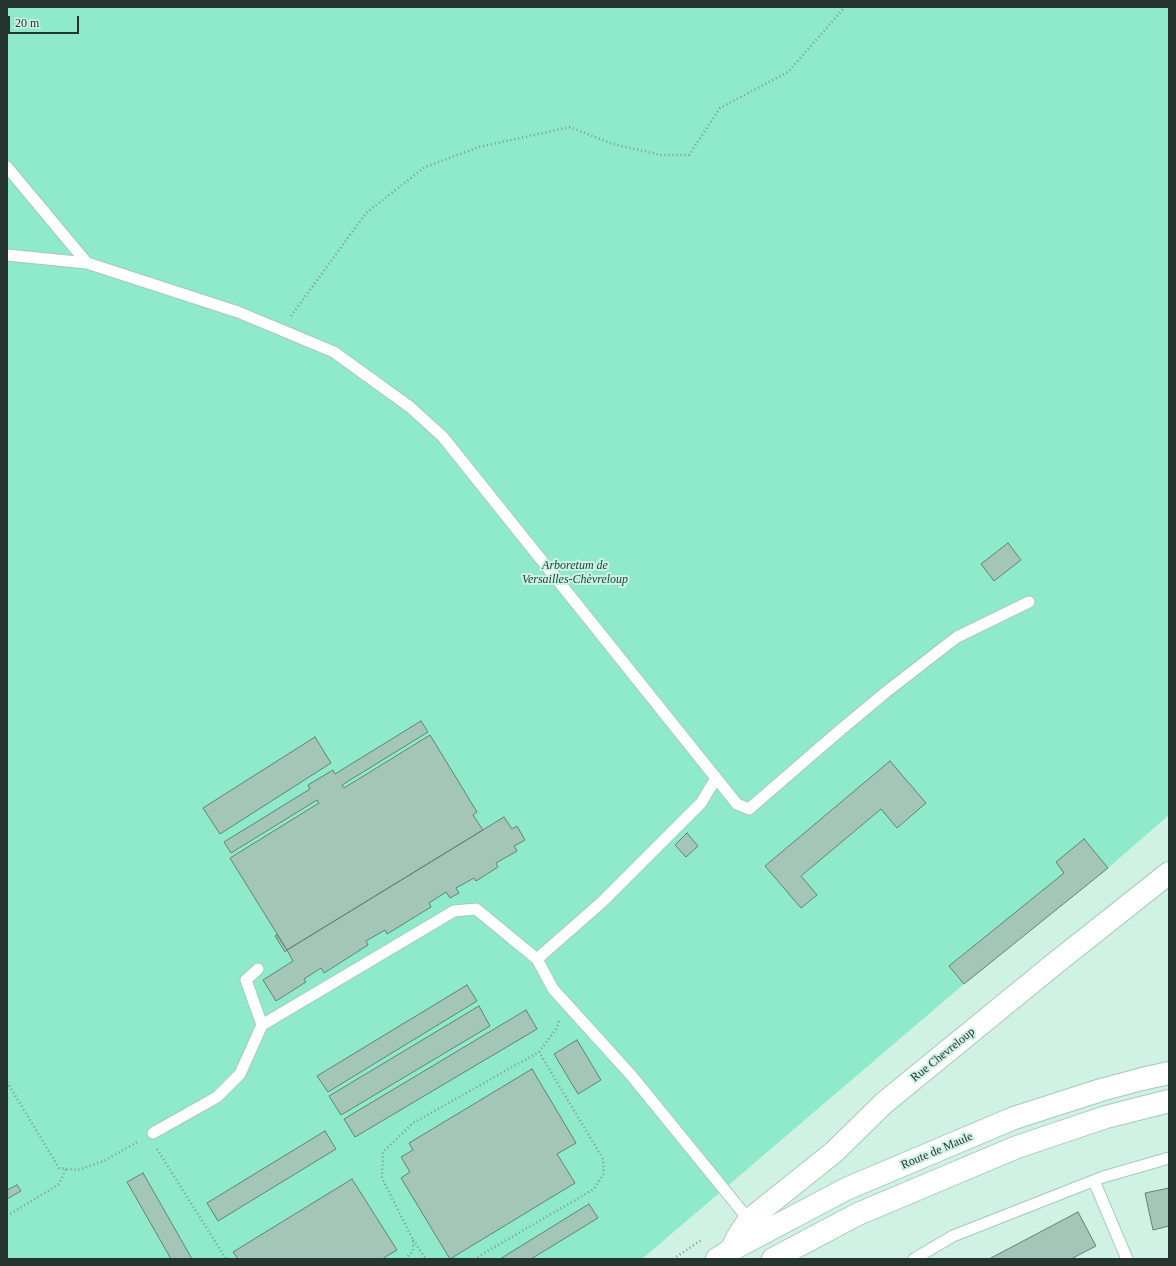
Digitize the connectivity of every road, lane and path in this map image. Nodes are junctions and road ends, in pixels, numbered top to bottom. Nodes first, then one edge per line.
1 (845, 7) edge
2 (7, 167) edge
3 (7, 255) edge
4 (88, 263) junction
5 (281, 330) junction
6 (1030, 602) dead end
7 (716, 778) junction
8 (1169, 873) edge
9 (537, 959) junction
10 (258, 969) dead end
11 (566, 1004) junction
12 (262, 1025) junction
13 (539, 1052) junction
14 (1169, 1073) edge
15 (7, 1082) edge
16 (1169, 1101) edge
17 (151, 1134) junction
18 (1169, 1158) edge
19 (66, 1169) junction
20 (1094, 1181) junction
21 (7, 1216) edge
22 (749, 1220) junction
23 (413, 1240) junction
24 (724, 1255) edge
25 (226, 1259) edge
26 (404, 1259) edge
27 (426, 1259) edge
28 (474, 1259) edge
29 (773, 1259) edge
30 (914, 1259) edge
31 (1127, 1259) edge

1 - 5 path
2 - 4 lane
3 - 4 lane
4 - 5 lane
5 - 7 lane
6 - 7 lane
7 - 9 lane
8 - 22 main road, Rue Chevreloup
9 - 11 lane
9 - 12 lane
10 - 12 lane
11 - 13 path
11 - 22 lane
12 - 17 lane
13 - 23 path
13 - 28 path
14 - 24 main road, Route de Maule
15 - 19 path
16 - 29 main road
17 - 19 path
17 - 25 path
18 - 20 lane
19 - 21 path
20 - 30 lane
20 - 31 lane
22 - 24 main road, Rue Chevreloup
23 - 26 path
23 - 27 path

